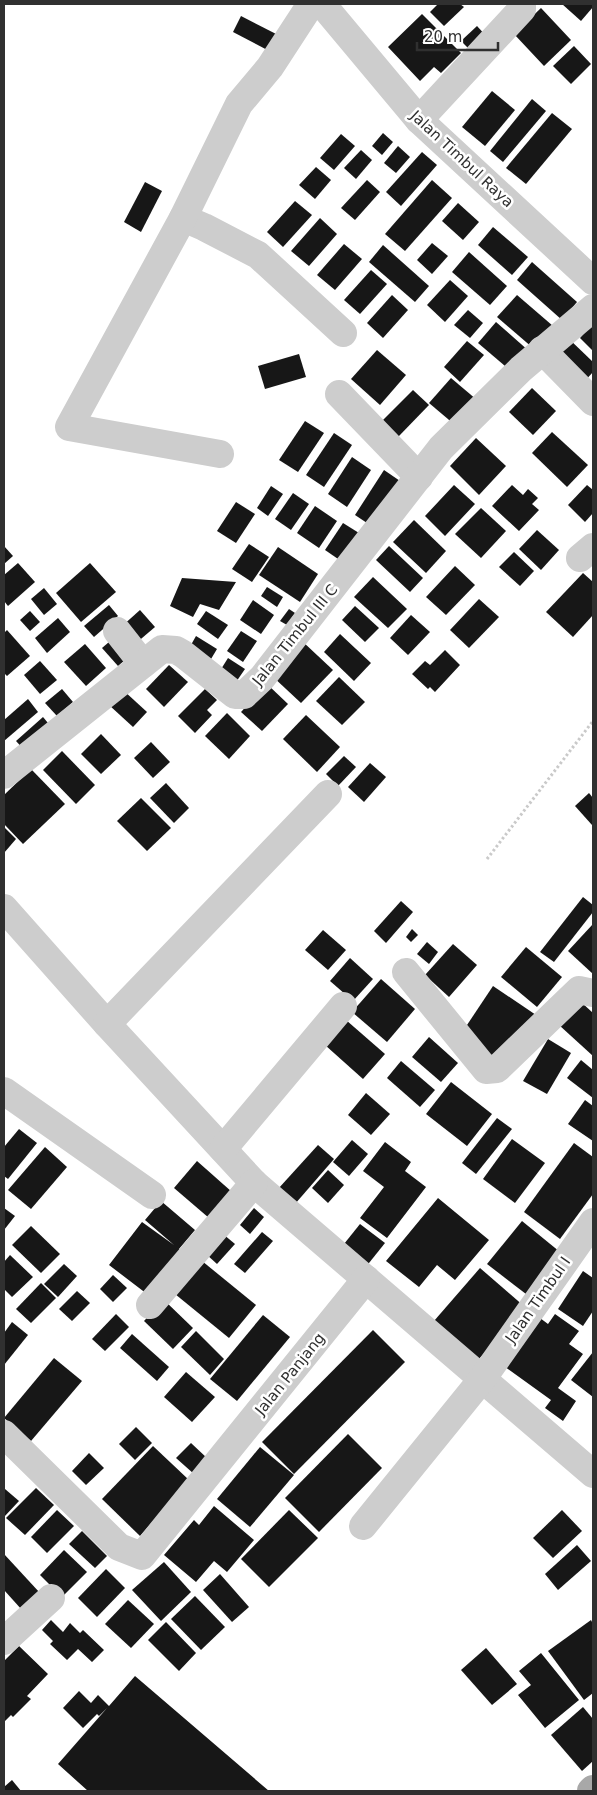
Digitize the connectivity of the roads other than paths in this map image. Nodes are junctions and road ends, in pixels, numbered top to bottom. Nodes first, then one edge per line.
1 (311, 4) edge
2 (322, 4) edge
3 (522, 4) edge
4 (419, 120) junction
5 (183, 218) junction
6 (593, 281) edge
7 (593, 308) edge
8 (343, 333) dead end
9 (542, 350) junction
10 (339, 394) dead end
11 (593, 402) edge
12 (220, 454) dead end
13 (419, 477) junction
14 (117, 631) dead end
15 (143, 664) junction
16 (4, 775) edge
17 (328, 794) dead end
18 (6, 916) edge
19 (406, 972) dead end
20 (593, 992) edge
21 (343, 1006) dead end
22 (107, 1024) junction
23 (4, 1091) edge
24 (223, 1149) junction
25 (254, 1183) junction
26 (152, 1195) dead end
27 (593, 1222) edge
28 (366, 1279) junction
29 (150, 1305) dead end
30 (483, 1378) junction
31 (4, 1434) edge
32 (593, 1474) edge
33 (363, 1526) dead end
34 (51, 1598) dead end
35 (4, 1641) edge

1 - 5 street
2 - 4 street, Jalan Timbul Raya
3 - 4 street
4 - 6 street, Jalan Timbul Raya
5 - 8 street
5 - 12 street
7 - 9 street, Jalan Timbul III C
9 - 11 street
9 - 13 street, Jalan Timbul III C
10 - 13 street
13 - 15 street, Jalan Timbul III C
14 - 15 street
15 - 16 street, Jalan Timbul III C
17 - 22 street
18 - 22 street
19 - 20 street
21 - 24 street
22 - 24 street
23 - 26 street
24 - 25 street
25 - 28 street
25 - 29 street
27 - 30 street, Jalan Timbul I
28 - 30 street
28 - 31 street, Jalan Panjang
30 - 32 street
30 - 33 street, Jalan Timbul I
34 - 35 street

